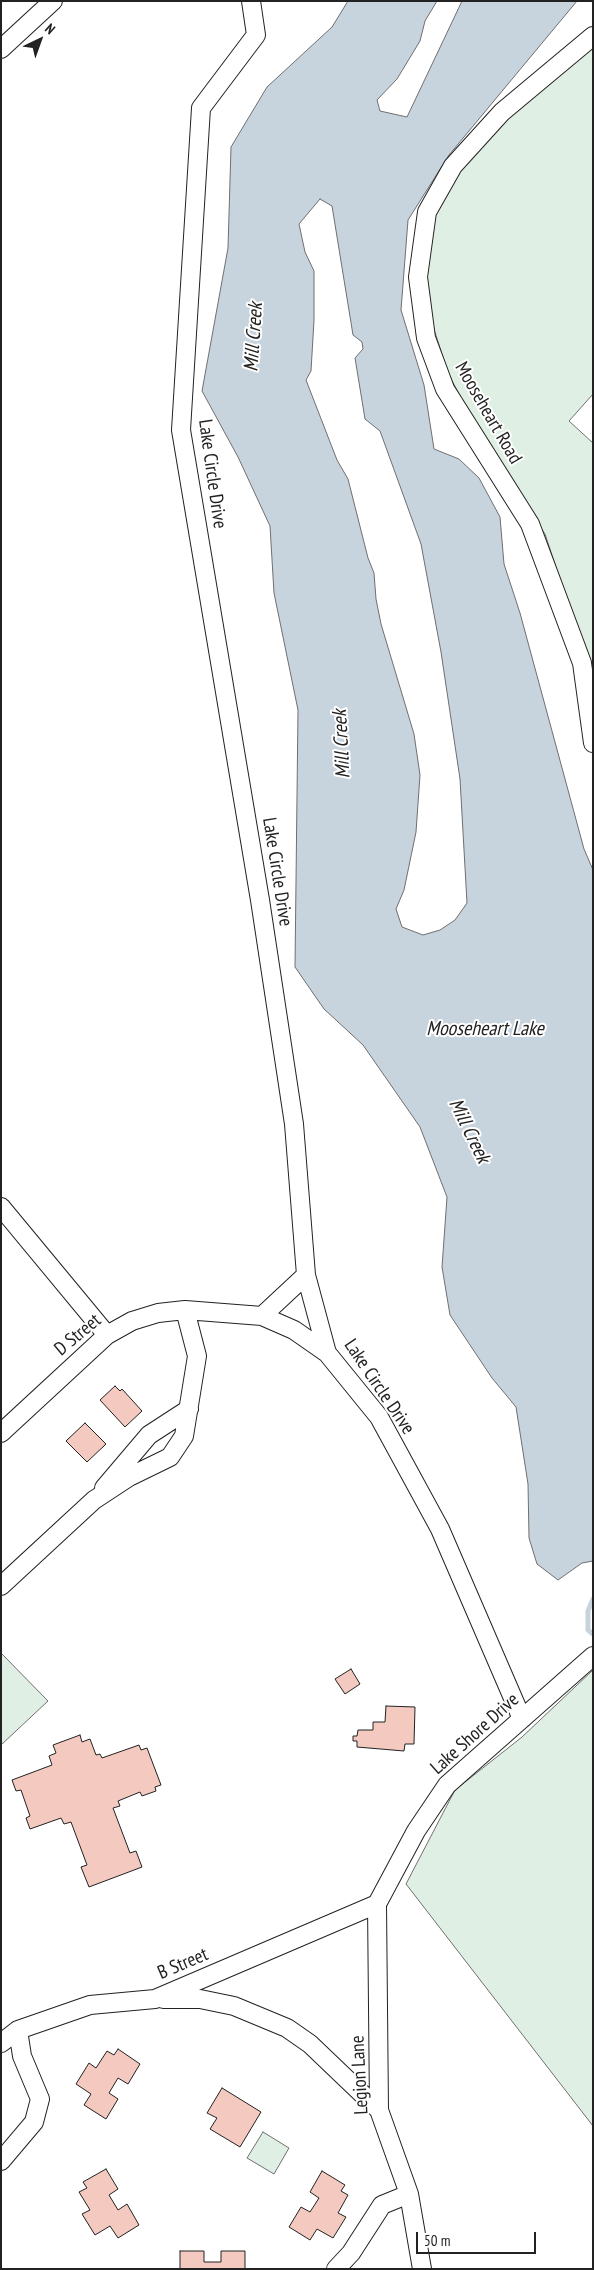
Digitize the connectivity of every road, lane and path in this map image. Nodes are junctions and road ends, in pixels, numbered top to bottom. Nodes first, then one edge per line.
1 (53, 1) edge
2 (251, 1) edge
3 (593, 36) edge
4 (1, 49) edge
5 (593, 743) edge
6 (1, 1207) edge
7 (306, 1275) junction
8 (184, 1310) junction
9 (262, 1316) junction
10 (107, 1335) junction
11 (327, 1353) junction
12 (189, 1410) junction
13 (1, 1433) edge
14 (94, 1500) junction
15 (1, 1586) edge
16 (591, 1659) edge
17 (522, 1719) junction
18 (377, 1904) junction
19 (155, 1999) junction
20 (18, 2030) junction
21 (1, 2042) edge
22 (379, 2110) junction
23 (1, 2161) edge
24 (409, 2194) junction
25 (336, 2269) edge
26 (422, 2269) edge

1 - 4 street
2 - 7 street, Lake Circle Drive
3 - 5 street, Mooseheart Road
6 - 10 street
7 - 9 street
7 - 11 street, Lake Circle Drive
8 - 9 street, D Street
8 - 10 street, D Street
8 - 12 street
9 - 11 street, D Street
10 - 13 street, D Street
11 - 17 street, Lake Circle Drive
12 - 14 street
12 - 14 street
14 - 15 street
16 - 17 street, Lake Shore Drive
17 - 18 street, Lake Shore Drive
18 - 19 street, B Street
18 - 22 street, Legion Lane
19 - 20 street, B Street
19 - 22 street
20 - 21 street, B Street
20 - 23 street
22 - 24 street, Legion Lane
24 - 25 street
24 - 26 street, Legion Lane

